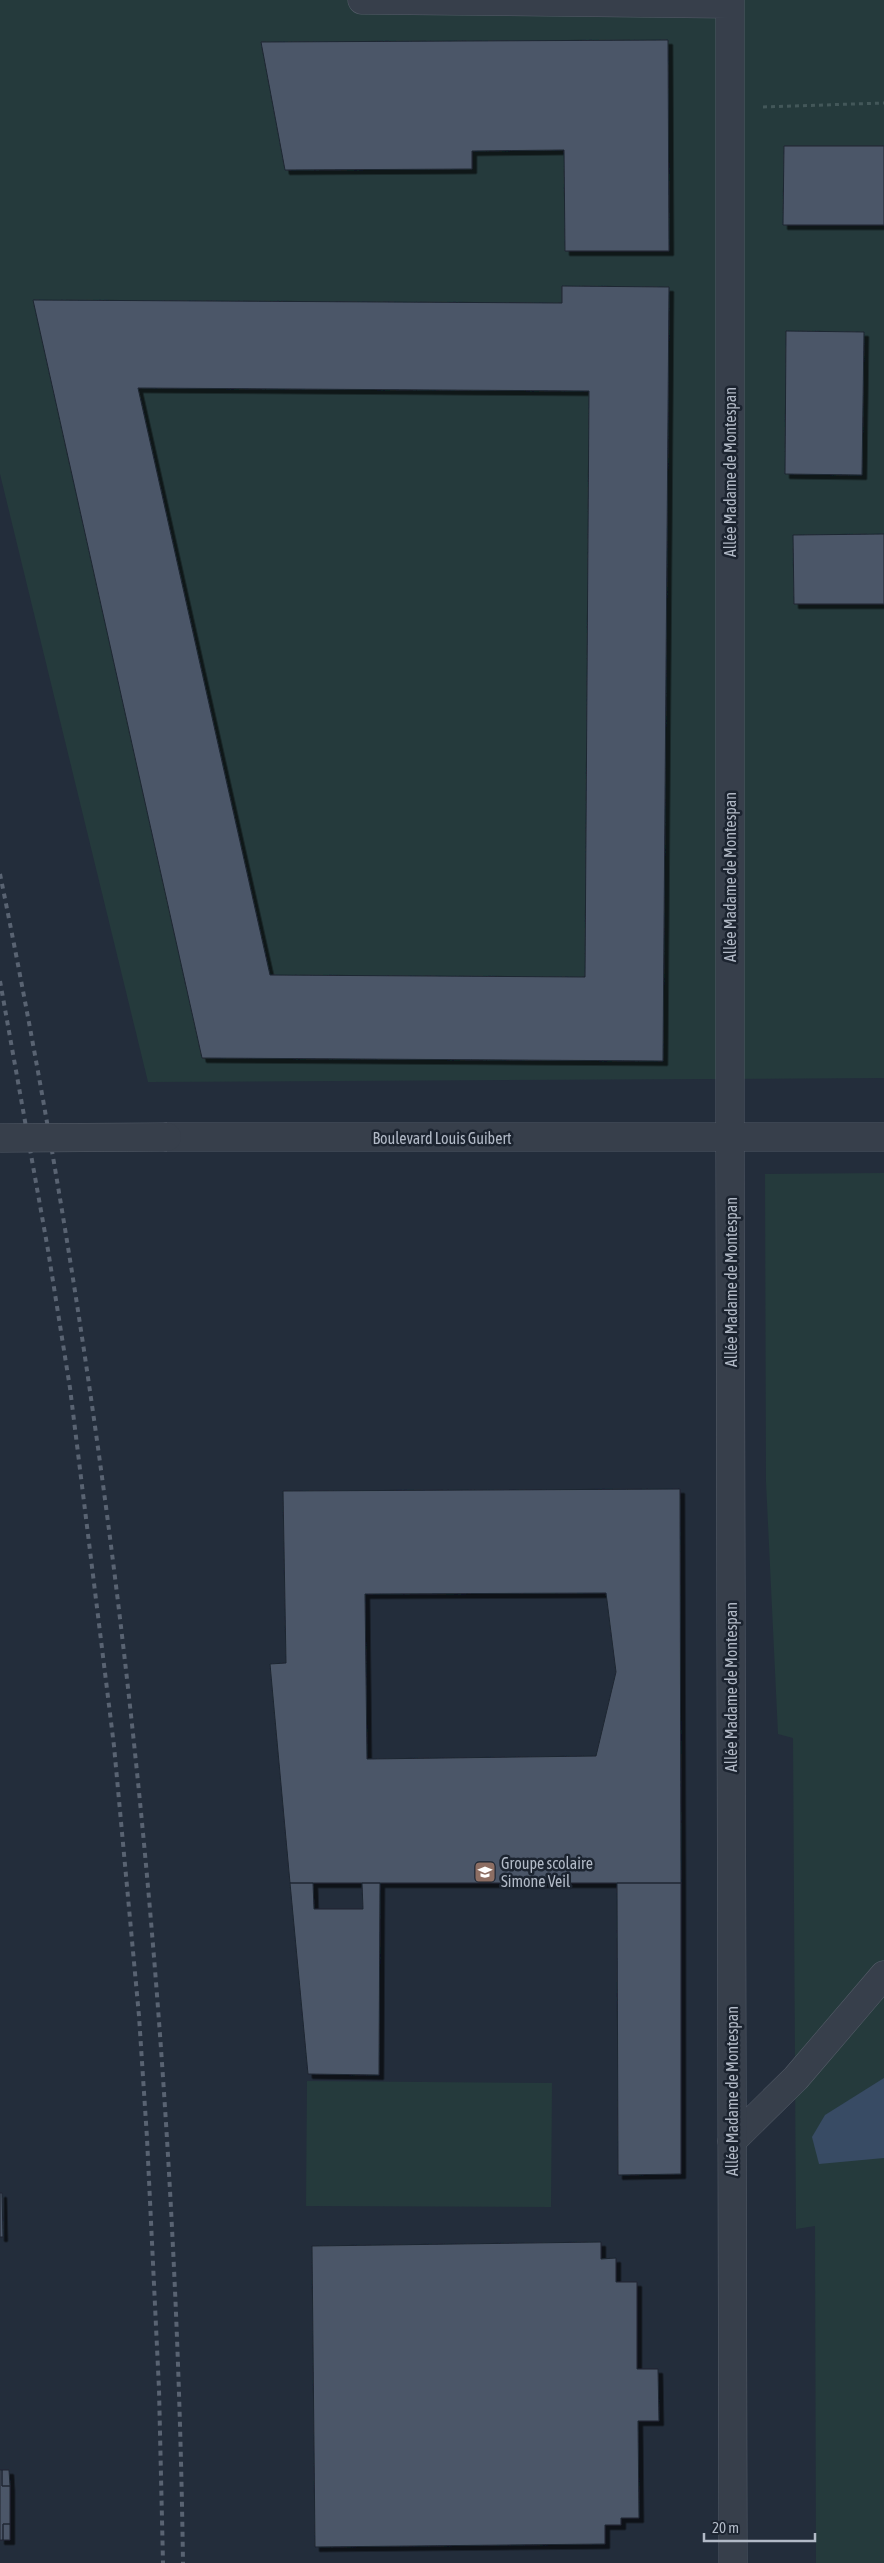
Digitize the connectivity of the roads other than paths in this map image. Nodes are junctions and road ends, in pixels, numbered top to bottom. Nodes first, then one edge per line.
1 (362, 0) edge
2 (730, 2) edge
3 (884, 1137) edge
4 (0, 1138) edge
5 (730, 1138) junction
6 (884, 1975) edge
7 (732, 2141) junction
8 (733, 2563) edge

1 - 2 street
2 - 5 street, Allée Madame de Montespan
3 - 5 street, Boulevard Louis Guibert
4 - 5 street, Boulevard Louis Guibert, bridge
5 - 7 street, Allée Madame de Montespan
6 - 7 street
7 - 8 street, Allée Madame de Montespan

